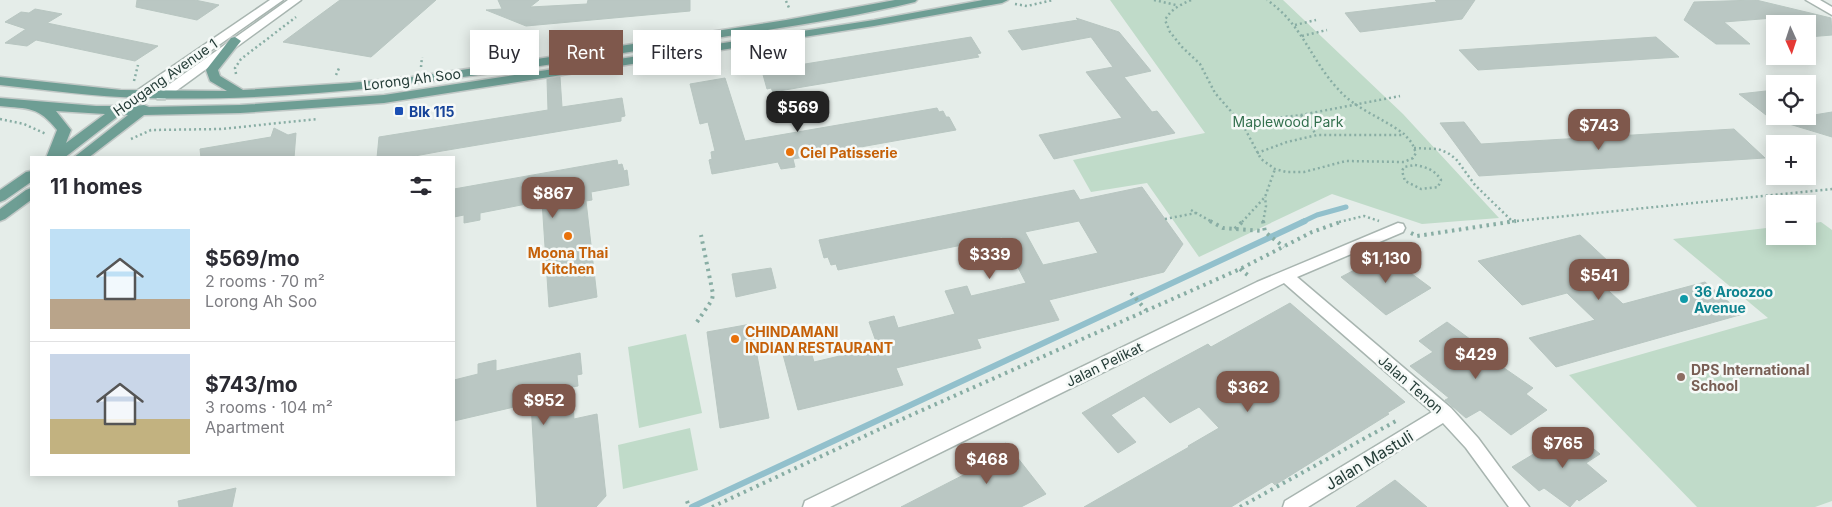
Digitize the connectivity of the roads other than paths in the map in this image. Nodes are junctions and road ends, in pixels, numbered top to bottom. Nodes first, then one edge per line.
1 (277, 0) edge
2 (295, 0) edge
3 (911, 0) edge
4 (1002, 0) edge
5 (1812, 0) edge
6 (864, 9) junction
7 (1832, 12) edge
8 (874, 23) junction
9 (236, 41) junction
10 (0, 81) edge
11 (240, 93) junction
12 (139, 95) junction
13 (161, 96) junction
14 (0, 102) edge
15 (37, 107) junction
16 (118, 110) junction
17 (142, 110) junction
18 (54, 156) edge
19 (56, 156) edge
20 (82, 156) edge
21 (30, 176) edge
22 (30, 194) edge
23 (0, 197) edge
24 (0, 216) edge
25 (1398, 228) dead end
26 (1286, 276) junction
27 (1445, 413) junction
28 (812, 507) edge
29 (1292, 507) edge
30 (1520, 507) edge

1 - 12 street, Hougang Avenue 1
2 - 9 street, Hougang Avenue 1
3 - 6 main road, Lorong Ah Soo
4 - 8 main road, Lorong Ah Soo
5 - 7 street
6 - 8 main road
6 - 11 main road, Lorong Ah Soo
8 - 17 main road, Lorong Ah Soo
9 - 11 main road
9 - 13 street, Hougang Avenue 1
10 - 12 main road, Lorong Ah Soo
11 - 13 main road, Lorong Ah Soo
12 - 13 main road, Lorong Ah Soo
12 - 16 main road, Hougang Avenue 1
13 - 17 main road, Hougang Avenue 1
14 - 15 main road, Lorong Ah Soo
15 - 16 main road, Lorong Ah Soo
15 - 18 main road
16 - 17 main road, Lorong Ah Soo
16 - 19 main road, Hougang Avenue 1
17 - 20 main road, Hougang Avenue 1
21 - 23 main road
22 - 24 main road
25 - 26 street, Jalan Pelikat
26 - 27 street, Jalan Tenon
26 - 28 street, Jalan Pelikat
27 - 29 street, Jalan Mastuli
27 - 30 street, Jalan Tenon

